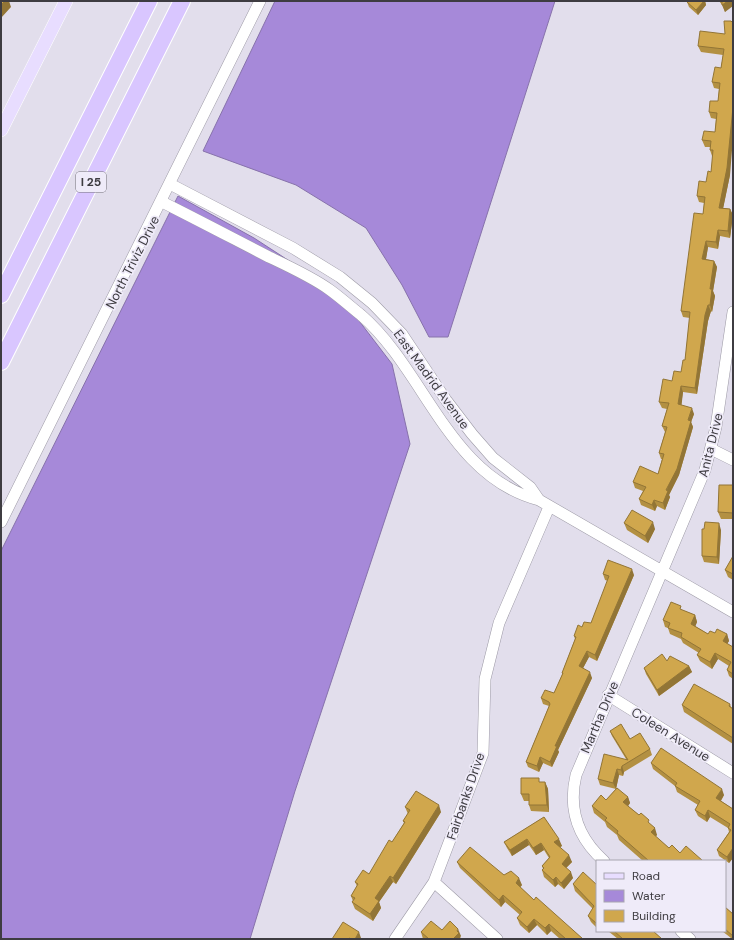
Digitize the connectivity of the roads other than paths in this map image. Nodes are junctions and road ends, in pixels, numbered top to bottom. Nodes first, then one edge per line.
1 (66, 1) edge
2 (149, 1) edge
3 (182, 1) edge
4 (260, 1) edge
5 (1, 130) edge
6 (170, 184) junction
7 (162, 202) junction
8 (1, 295) edge
9 (733, 312) edge
10 (1, 362) edge
11 (711, 449) junction
12 (733, 460) edge
13 (539, 500) junction
14 (549, 507) junction
15 (1, 522) edge
16 (662, 571) junction
17 (733, 612) edge
18 (608, 695) junction
19 (733, 773) edge
20 (603, 860) edge
21 (434, 882) junction
22 (395, 939) edge
23 (497, 939) edge

1 - 5 main road
2 - 8 highway, I 25
3 - 10 highway, I 25
4 - 6 street, North Triviz Drive
6 - 7 street, North Triviz Drive
6 - 13 street, East Madrid Avenue
7 - 13 street, East Madrid Avenue
7 - 15 street, North Triviz Drive
9 - 11 street, Anita Drive
11 - 12 street
11 - 16 street, Anita Drive
13 - 14 street, East Madrid Avenue
14 - 16 street, East Madrid Avenue
14 - 21 street, Fairbanks Drive
16 - 17 street, East Madrid Avenue
16 - 18 street, Martha Drive
18 - 19 street, Coleen Avenue
18 - 20 street, Martha Drive
21 - 22 street, Fairbanks Drive
21 - 23 street

